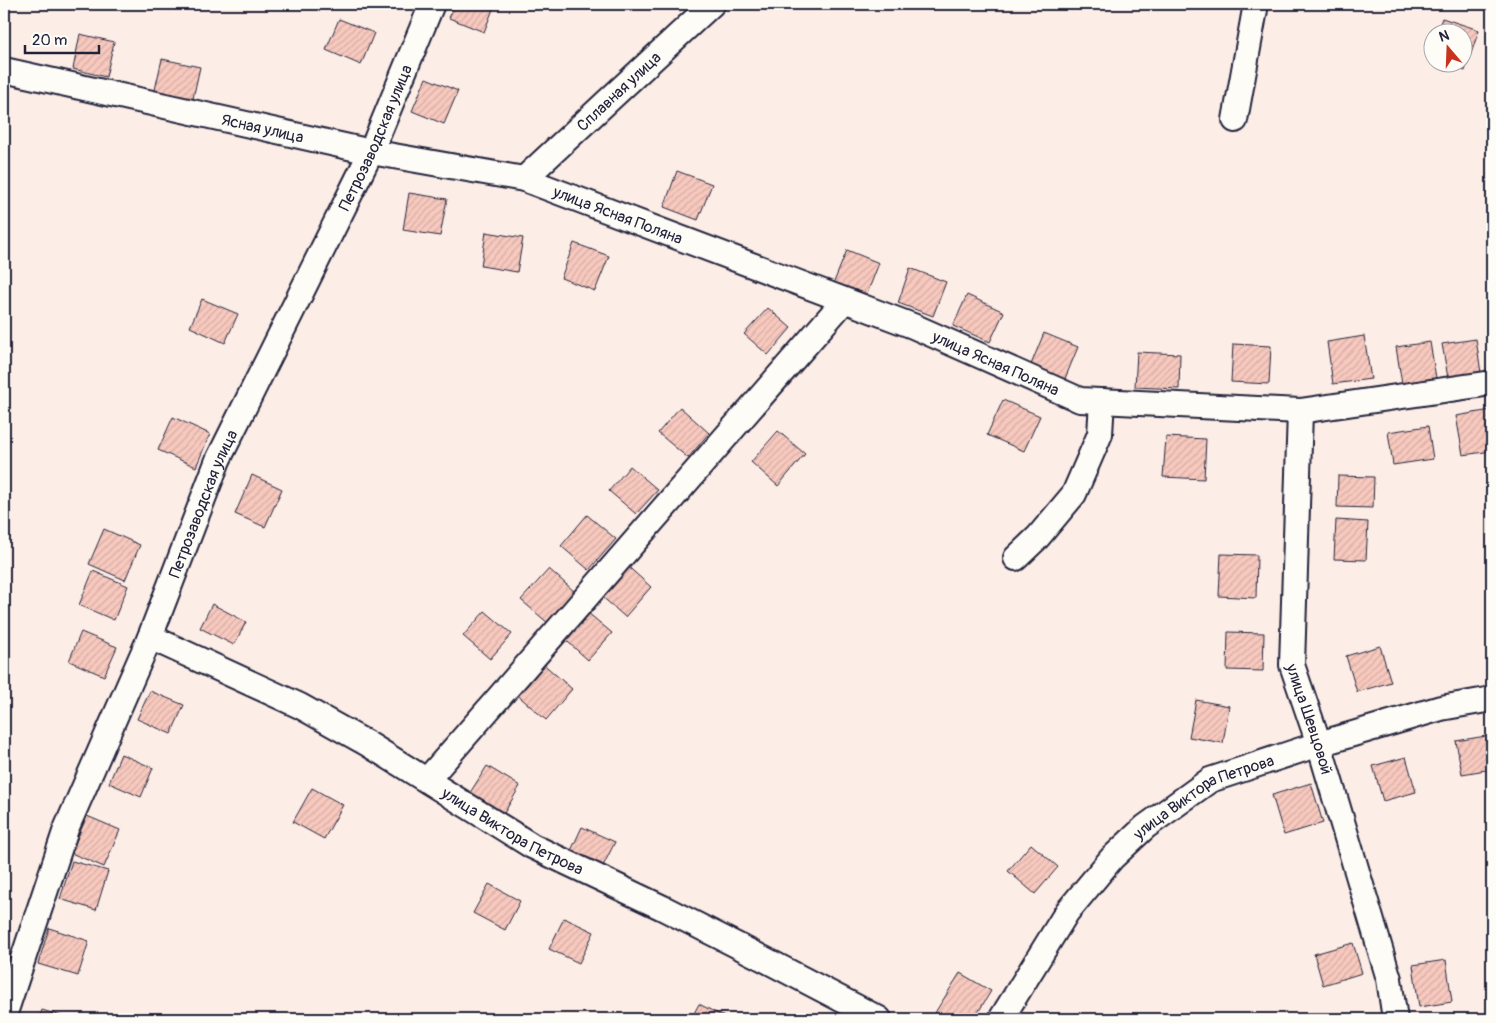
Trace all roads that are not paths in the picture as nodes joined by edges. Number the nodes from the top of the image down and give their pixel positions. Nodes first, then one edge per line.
1 (432, 4) edge
2 (712, 4) edge
3 (1256, 4) edge
4 (4, 70) edge
5 (1235, 120) dead end
6 (371, 152) junction
7 (524, 179) junction
8 (844, 301) junction
9 (1492, 383) edge
10 (1102, 401) junction
11 (1300, 411) junction
12 (1016, 558) dead end
13 (150, 637) junction
14 (1492, 699) edge
15 (1319, 744) junction
16 (427, 780) junction
17 (4, 1016) edge
18 (879, 1019) edge
19 (1001, 1019) edge
20 (1395, 1019) edge

1 - 6 street, Петрозаводская улица
2 - 7 street, Сплавная улица
3 - 5 street
4 - 6 street, Ясная улица
6 - 7 street, Ясная улица
6 - 13 street, Петрозаводская улица
7 - 8 street, улица Ясная Поляна
8 - 10 street, улица Ясная Поляна
8 - 16 street
9 - 11 street, улица Ясная Поляна
10 - 11 street, улица Ясная Поляна
10 - 12 street
11 - 15 street, улица Шевцовой
13 - 16 street, улица Виктора Петрова
13 - 17 street, Петрозаводская улица
14 - 15 street, улица Виктора Петрова
15 - 19 street, улица Виктора Петрова
15 - 20 street, улица Шевцовой
16 - 18 street, улица Виктора Петрова

